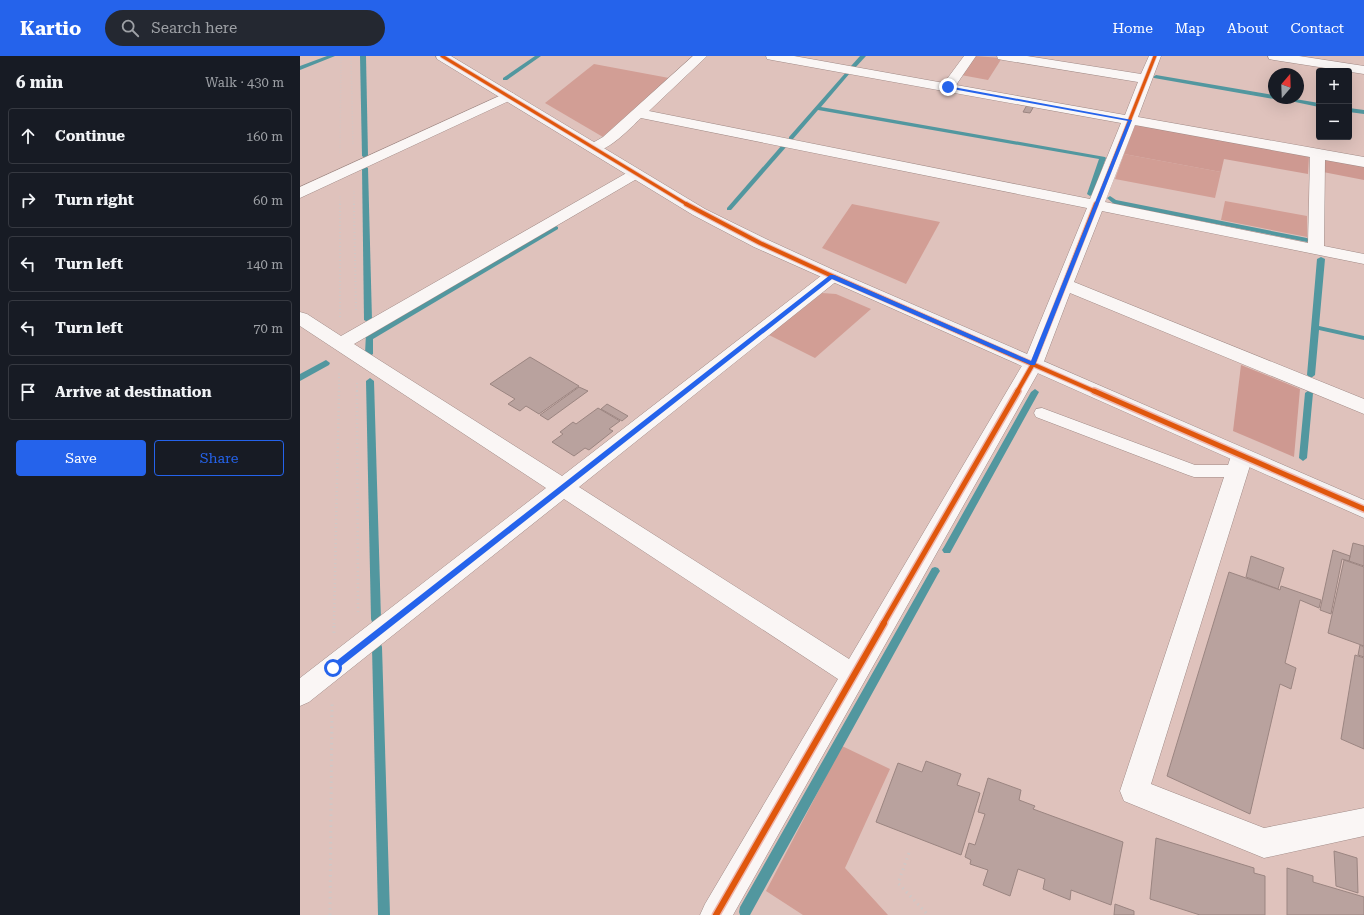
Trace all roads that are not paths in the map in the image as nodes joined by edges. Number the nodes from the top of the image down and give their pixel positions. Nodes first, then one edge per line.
1 (442, 56) edge
2 (701, 56) edge
3 (772, 56) edge
4 (970, 56) edge
5 (1003, 56) edge
6 (1155, 56) edge
7 (1274, 56) edge
8 (1364, 70) edge
9 (1146, 79) junction
10 (948, 87) junction
11 (508, 96) junction
12 (639, 112) junction
13 (1130, 120) junction
14 (594, 148) junction
15 (1318, 154) junction
16 (1364, 162) edge
17 (636, 174) junction
18 (300, 193) edge
19 (1096, 205) junction
20 (1316, 249) junction
21 (1364, 259) edge
22 (832, 276) junction
23 (1065, 284) junction
24 (300, 318) edge
25 (340, 344) junction
26 (1033, 364) junction
27 (1364, 407) edge
28 (1042, 413) dead end
29 (1240, 463) junction
30 (562, 488) junction
31 (1364, 509) edge
32 (853, 675) junction
33 (300, 694) edge
34 (1364, 822) edge
35 (716, 915) edge

1 - 11 street
2 - 12 street
3 - 10 street
4 - 10 street
5 - 9 street
6 - 9 street
7 - 8 street
9 - 13 street
10 - 13 street
11 - 14 street
11 - 18 street
12 - 14 street
12 - 19 street
13 - 15 street
13 - 19 street
14 - 17 street
15 - 16 street
15 - 20 street
17 - 22 street
17 - 25 street
19 - 20 street
19 - 23 street
20 - 21 street
22 - 26 street
22 - 30 street
23 - 26 street
23 - 27 street
24 - 25 street
25 - 30 street
26 - 29 street
26 - 32 street
28 - 29 lane
29 - 31 street
29 - 34 street
30 - 32 street
30 - 33 street
32 - 35 street

